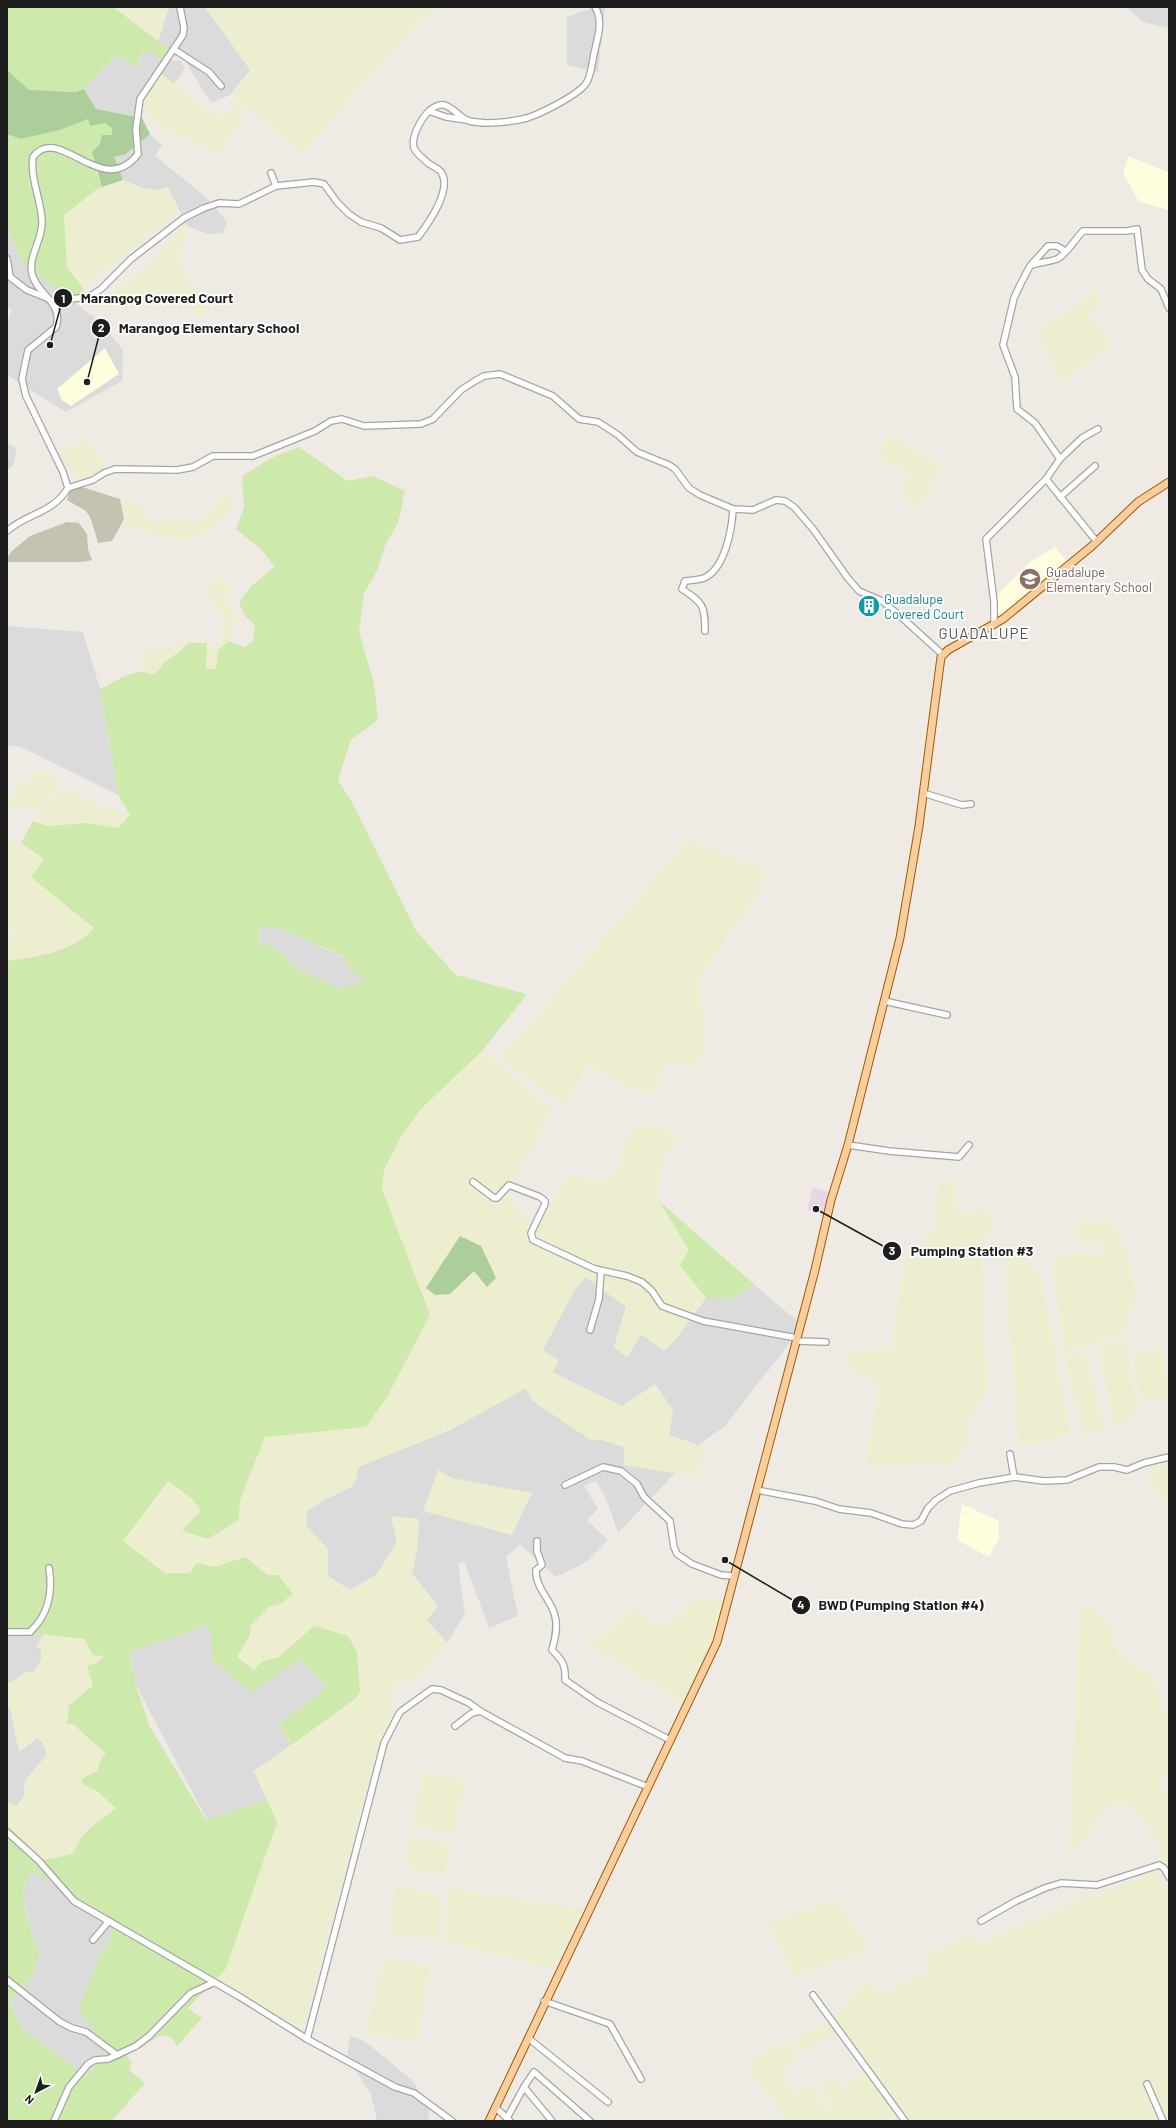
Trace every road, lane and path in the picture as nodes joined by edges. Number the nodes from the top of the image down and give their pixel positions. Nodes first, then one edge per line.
1 (180, 7) edge
2 (596, 7) edge
3 (175, 50) junction
4 (221, 86) dead end
5 (428, 111) junction
6 (468, 120) junction
7 (271, 173) dead end
8 (276, 186) junction
9 (1065, 251) junction
10 (7, 259) edge
11 (1030, 266) junction
12 (51, 300) junction
13 (1169, 308) edge
14 (1098, 429) dead end
15 (1060, 459) junction
16 (1095, 466) dead end
17 (1046, 479) junction
18 (1169, 482) edge
19 (68, 488) junction
20 (1060, 497) junction
21 (733, 509) junction
22 (7, 531) edge
23 (1097, 542) junction
24 (994, 625) junction
25 (705, 631) dead end
26 (942, 654) junction
27 (922, 793) junction
28 (970, 804) dead end
29 (884, 1001) junction
30 (947, 1015) dead end
31 (848, 1145) junction
32 (969, 1145) dead end
33 (473, 1182) dead end
34 (601, 1272) junction
35 (590, 1330) dead end
36 (797, 1340) junction
37 (826, 1342) dead end
38 (1010, 1454) dead end
39 (1169, 1457) edge
40 (1014, 1477) junction
41 (565, 1485) dead end
42 (757, 1490) junction
43 (537, 1541) dead end
44 (49, 1568) dead end
45 (734, 1576) junction
46 (7, 1632) edge
47 (480, 1712) junction
48 (455, 1726) dead end
49 (670, 1740) junction
50 (648, 1787) junction
51 (7, 1832) edge
52 (1169, 1877) edge
53 (109, 1921) junction
54 (981, 1921) dead end
55 (93, 1940) dead end
56 (7, 1980) edge
57 (213, 1983) junction
58 (813, 1995) dead end
59 (544, 2001) junction
60 (528, 2038) junction
61 (307, 2039) junction
62 (117, 2055) junction
63 (641, 2079) dead end
64 (1147, 2084) dead end
65 (524, 2087) junction
66 (608, 2102) dead end
67 (495, 2107) junction
68 (508, 2119) edge
69 (54, 2121) edge
70 (452, 2121) edge
71 (489, 2121) edge
72 (552, 2121) edge
73 (590, 2121) edge
74 (905, 2121) edge
75 (1163, 2121) edge

1 - 3 street
2 - 6 street
3 - 4 street
3 - 12 street
5 - 6 street
5 - 6 street
5 - 8 street
7 - 8 street
8 - 12 street
9 - 11 street
9 - 11 street
9 - 13 street
10 - 12 street
11 - 15 street
12 - 19 street
14 - 15 street
15 - 17 street
16 - 20 street
17 - 20 street
17 - 24 street
18 - 23 main road
19 - 21 street
19 - 22 street
20 - 23 street
21 - 25 street
21 - 26 street
23 - 24 main road
24 - 26 main road
26 - 27 main road
27 - 28 street
27 - 29 main road
29 - 30 street
29 - 31 main road
31 - 32 street
31 - 36 main road
33 - 34 street
34 - 35 street
34 - 36 street
36 - 37 street
36 - 42 main road
38 - 40 street
39 - 40 street
40 - 42 street
41 - 45 street
42 - 45 main road
43 - 49 street
44 - 46 street
45 - 49 main road
47 - 48 street
47 - 50 street
47 - 61 street
49 - 50 main road
50 - 59 main road
51 - 53 street
52 - 54 street
53 - 55 street
53 - 57 street
56 - 62 street
57 - 61 street
57 - 62 street
58 - 74 street
59 - 60 main road
59 - 63 street
60 - 66 street
60 - 67 main road
61 - 70 street
62 - 69 street
64 - 75 street
65 - 68 street
65 - 72 street
65 - 73 street
67 - 68 street
67 - 71 main road

